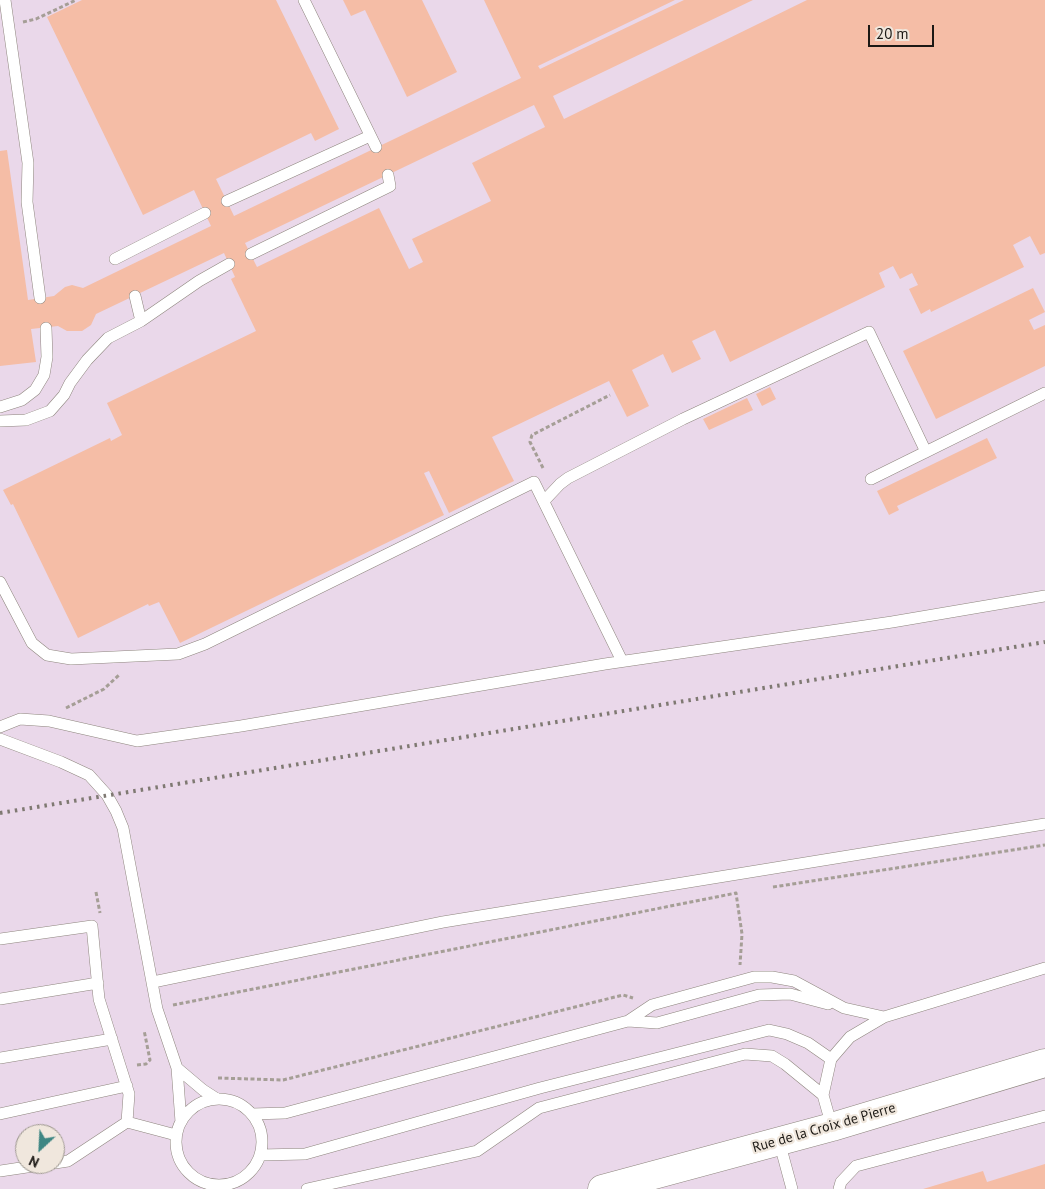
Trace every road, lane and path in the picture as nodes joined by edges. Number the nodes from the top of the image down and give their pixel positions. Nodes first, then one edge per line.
1 (5, 0) edge
2 (76, 0) edge
3 (304, 0) edge
4 (8, 25) junction
5 (370, 136) junction
6 (376, 147) dead end
7 (388, 175) dead end
8 (227, 201) dead end
9 (205, 213) dead end
10 (251, 254) dead end
11 (115, 259) dead end
12 (229, 264) dead end
13 (135, 296) dead end
14 (40, 298) dead end
15 (141, 321) junction
16 (46, 328) dead end
17 (1045, 393) edge
18 (610, 395) dead end
19 (0, 407) edge
20 (0, 421) edge
21 (926, 452) junction
22 (871, 480) dead end
23 (541, 496) junction
24 (0, 582) edge
25 (1045, 596) edge
26 (622, 661) junction
27 (124, 671) dead end
28 (49, 721) junction
29 (0, 727) edge
30 (0, 739) edge
31 (1045, 824) edge
32 (1045, 845) edge
33 (764, 889) dead end
34 (96, 892) dead end
35 (745, 892) dead end
36 (736, 893) junction
37 (102, 921) dead end
38 (0, 939) edge
39 (1045, 968) edge
40 (740, 971) dead end
41 (153, 982) junction
42 (98, 983) junction
43 (0, 999) edge
44 (652, 1005) junction
45 (157, 1008) junction
46 (844, 1008) junction
47 (884, 1017) junction
48 (628, 1021) junction
49 (112, 1039) junction
50 (133, 1057) dead end
51 (0, 1058) edge
52 (831, 1059) junction
53 (150, 1060) junction
54 (1045, 1063) edge
55 (177, 1068) junction
56 (127, 1086) junction
57 (823, 1095) junction
58 (217, 1099) junction
59 (0, 1114) edge
60 (252, 1114) junction
61 (1045, 1116) edge
62 (127, 1122) junction
63 (181, 1122) junction
64 (832, 1128) junction
65 (176, 1135) junction
66 (779, 1141) junction
67 (260, 1155) junction
68 (65, 1161) edge
69 (15, 1169) edge
70 (0, 1171) edge
71 (198, 1184) edge
72 (223, 1185) junction
73 (608, 1188) edge
74 (239, 1189) edge
75 (307, 1189) edge
76 (792, 1189) edge
77 (839, 1189) edge

1 - 4 lane
2 - 4 path
3 - 5 lane
4 - 14 lane
5 - 6 lane
5 - 8 lane
7 - 10 lane
9 - 11 lane
12 - 15 lane
13 - 15 lane
15 - 20 lane
16 - 19 lane
17 - 21 lane
18 - 23 path
21 - 22 lane
21 - 23 lane
23 - 24 lane
23 - 26 lane
25 - 26 lane
26 - 28 lane
27 - 28 path
28 - 29 lane
30 - 41 lane
31 - 41 lane
32 - 33 path
34 - 37 path
35 - 36 path
36 - 40 path
36 - 45 path
38 - 42 lane
39 - 47 lane
41 - 45 lane
42 - 43 lane
42 - 49 lane
44 - 46 lane
44 - 48 lane
44 - 55 path
45 - 53 path
45 - 55 lane
46 - 47 lane
46 - 48 lane
47 - 52 lane
48 - 60 lane
49 - 51 lane
49 - 56 lane
50 - 53 path
52 - 57 lane
52 - 67 lane
53 - 55 path
54 - 64 main road, Rue de la Croix de Pierre
55 - 58 lane
55 - 63 lane
56 - 59 lane
56 - 62 lane
57 - 64 lane
57 - 75 lane
58 - 60 lane
58 - 63 lane
60 - 67 lane
61 - 77 lane
62 - 65 lane
62 - 68 lane
63 - 65 lane
64 - 66 main road, Rue de la Croix de Pierre
65 - 71 lane
66 - 73 main road, Rue de la Croix de Pierre
66 - 76 lane
67 - 72 lane
69 - 70 lane
71 - 72 lane
72 - 74 lane

